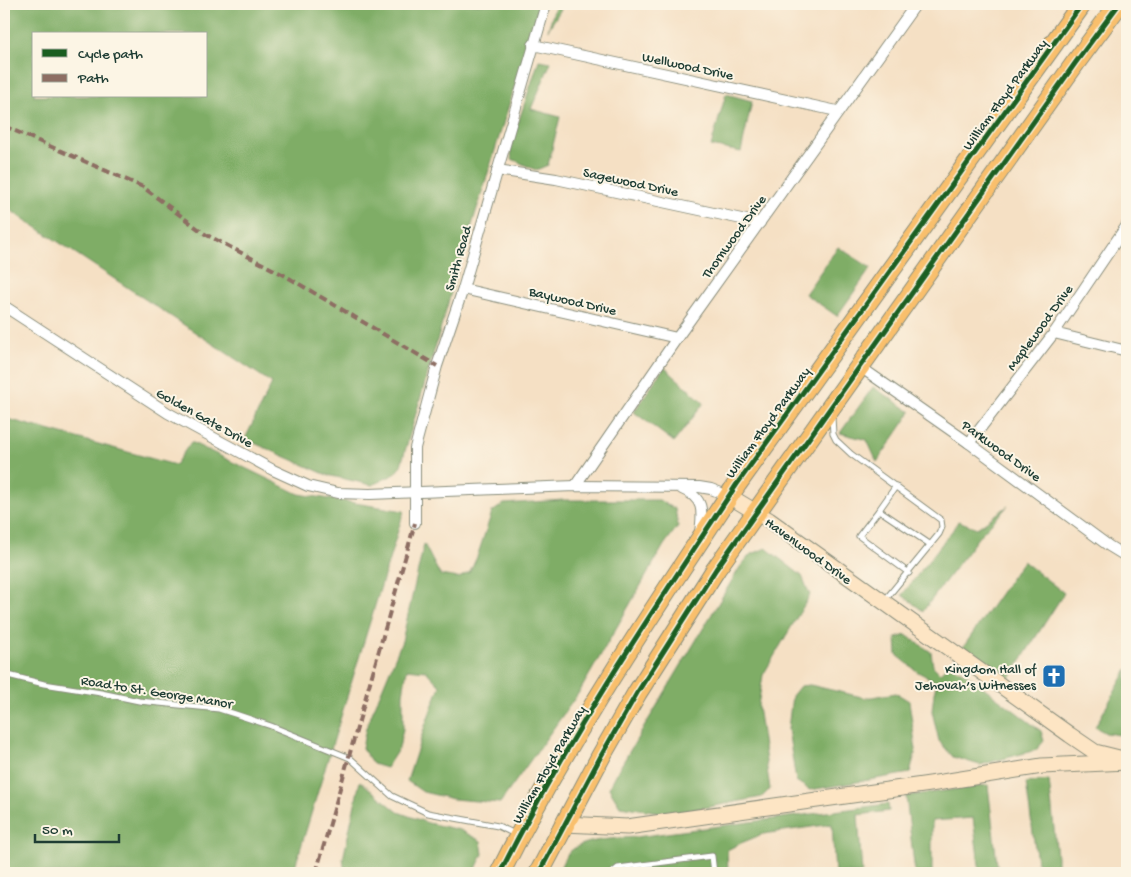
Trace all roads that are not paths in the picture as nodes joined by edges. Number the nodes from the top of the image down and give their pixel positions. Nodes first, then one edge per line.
1 (546, 4) edge
2 (916, 4) edge
3 (1082, 4) edge
4 (1119, 4) edge
5 (533, 45) junction
6 (838, 111) junction
7 (497, 170) junction
8 (760, 223) junction
9 (1127, 225) edge
10 (463, 289) junction
11 (4, 306) edge
12 (1054, 333) junction
13 (677, 338) junction
14 (1127, 351) edge
15 (859, 366) junction
16 (832, 405) junction
17 (969, 443) junction
18 (575, 486) junction
19 (896, 486) junction
20 (676, 487) junction
21 (414, 493) junction
22 (729, 496) junction
23 (879, 510) junction
24 (756, 512) junction
25 (415, 523) dead end
26 (698, 542) junction
27 (931, 545) junction
28 (1127, 557) edge
29 (909, 572) junction
30 (883, 602) junction
31 (4, 674) edge
32 (1079, 741) junction
33 (1127, 761) edge
34 (1042, 766) junction
35 (565, 824) junction
36 (519, 835) junction
37 (500, 873) edge
38 (538, 873) edge
39 (612, 873) edge
40 (714, 873) edge

1 - 5 street, Smith Road
2 - 6 street, Thornwood Drive
3 - 22 highway, William Floyd Parkway
4 - 15 highway
5 - 6 street, Wellwood Drive
5 - 7 street, Smith Road
6 - 8 street, Thornwood Drive
7 - 8 street, Sagewood Drive
7 - 10 street, Smith Road
8 - 13 street, Thornwood Drive
9 - 12 street, Maplewood Drive
10 - 13 street, Baywood Drive
10 - 21 street, Smith Road
11 - 21 street, Golden Gate Drive
12 - 14 street
12 - 17 street, Maplewood Drive
13 - 18 street, Thornwood Drive
15 - 16 highway
15 - 17 street, Parkwood Drive
16 - 19 lane
16 - 24 highway
17 - 28 street, Parkwood Drive
18 - 20 street, Havenwood Drive
18 - 21 street, Havenwood Drive
19 - 23 lane
19 - 27 lane
20 - 22 street, Havenwood Drive
20 - 26 street
21 - 25 street, Smith Road
22 - 24 street, Havenwood Drive
22 - 26 highway, William Floyd Parkway
23 - 27 lane
23 - 29 lane
24 - 30 street, Havenwood Drive
24 - 35 highway
26 - 36 highway, William Floyd Parkway
27 - 29 lane
29 - 30 lane
30 - 32 street, Havenwood Drive
31 - 36 lane, Road to St. George Manor
32 - 33 street, Havenwood Drive
32 - 34 street
33 - 34 street
34 - 35 street
35 - 38 highway
36 - 37 highway, William Floyd Parkway
39 - 40 lane

